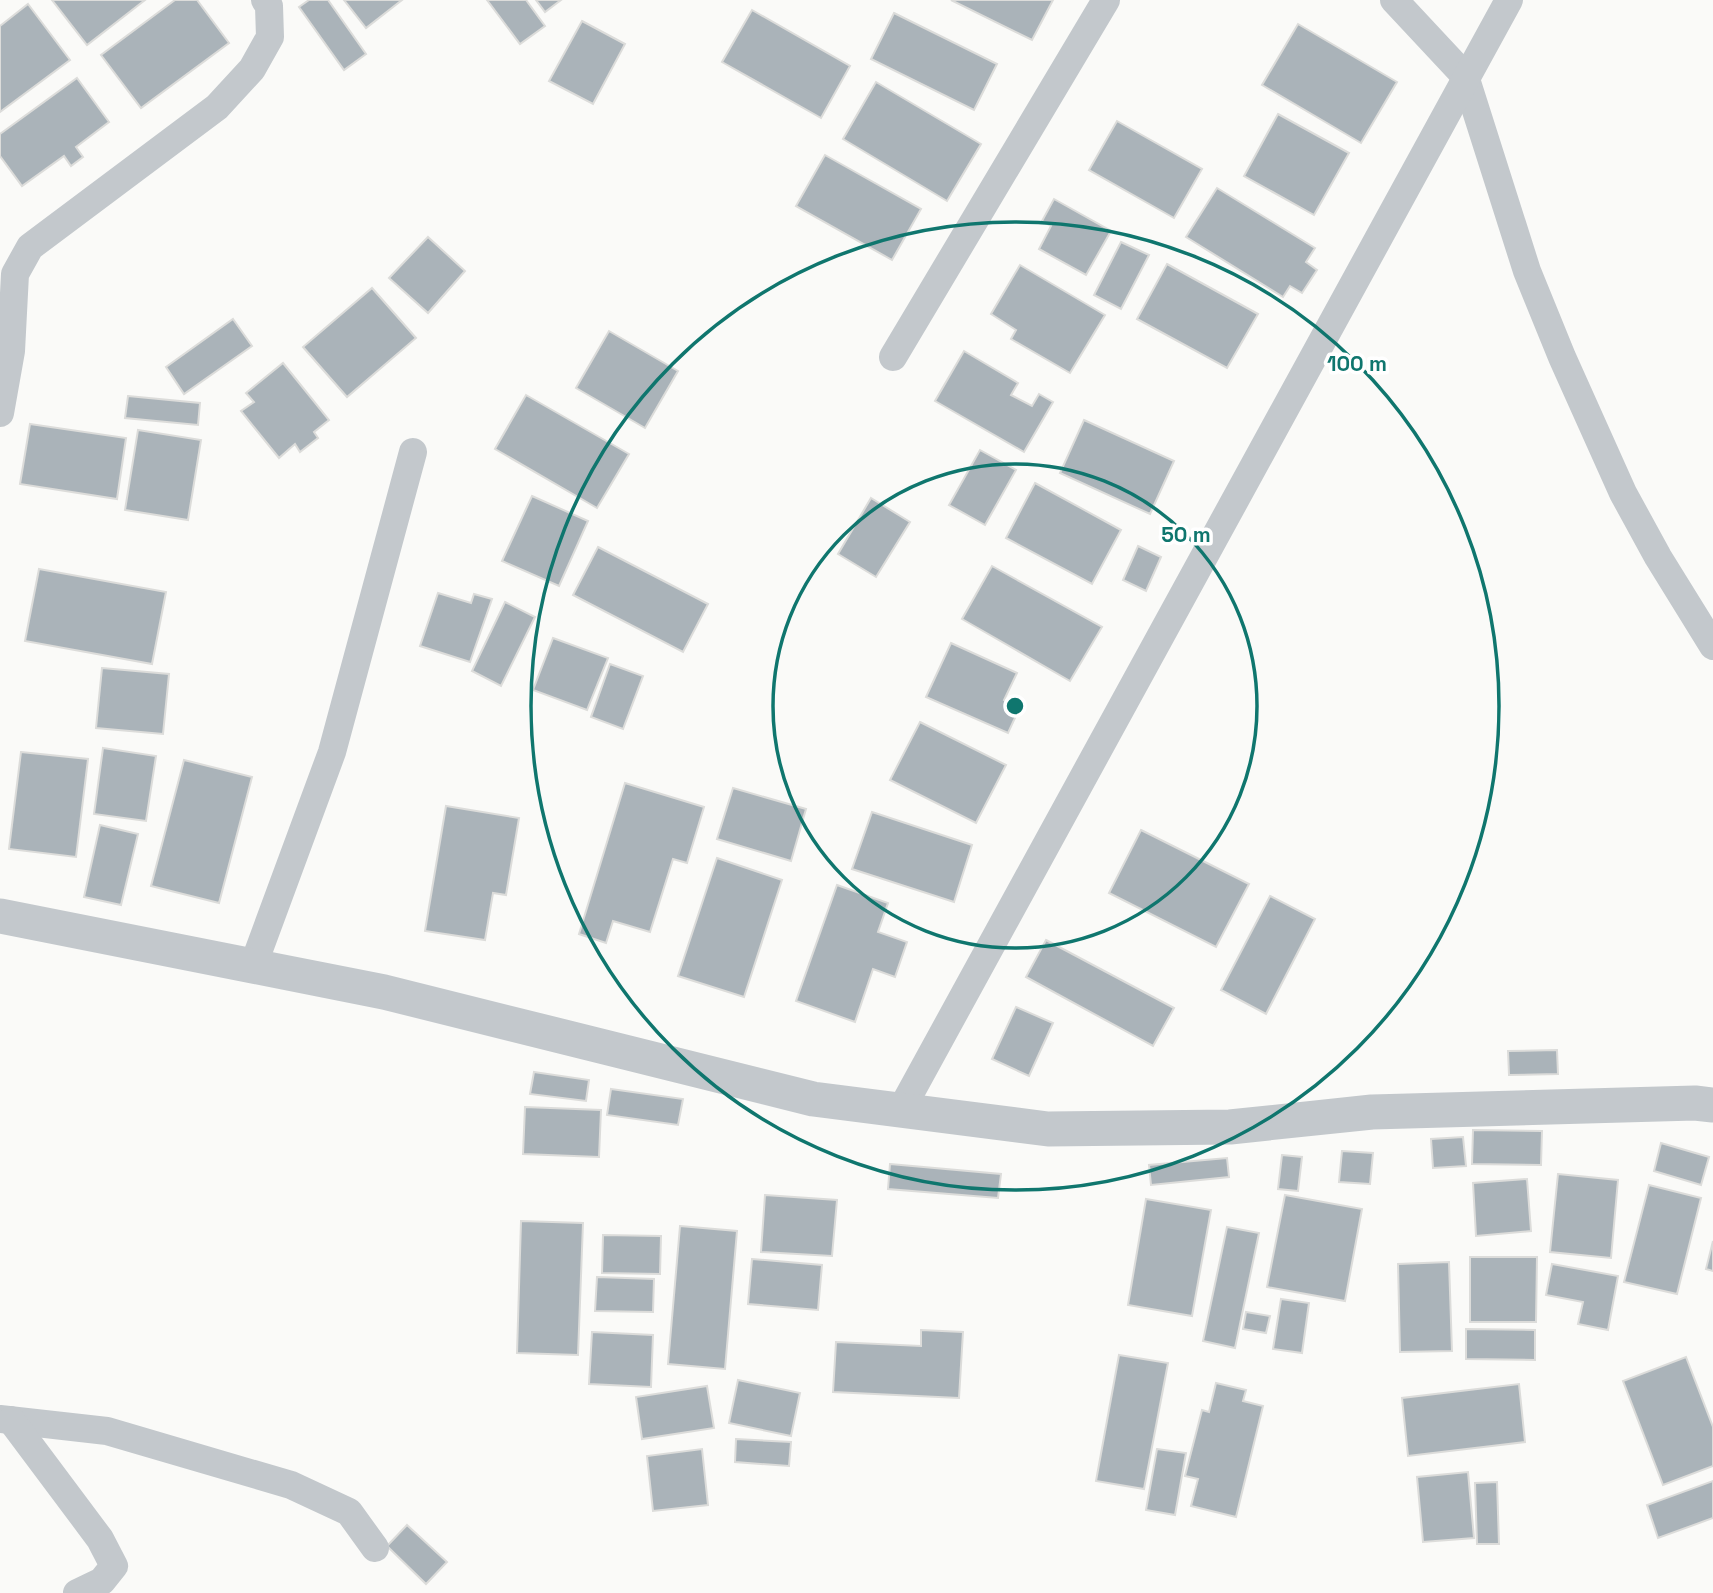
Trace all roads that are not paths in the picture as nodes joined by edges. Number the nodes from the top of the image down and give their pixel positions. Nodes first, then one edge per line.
1 (265, 0) edge
2 (1106, 0) edge
3 (1394, 0) edge
4 (1509, 0) edge
5 (1465, 76) junction
6 (7, 265) edge
7 (893, 357) dead end
8 (0, 413) edge
9 (413, 452) dead end
10 (1713, 646) edge
11 (0, 916) edge
12 (253, 966) junction
13 (1713, 1105) edge
14 (901, 1110) junction
15 (6, 1420) edge
16 (375, 1548) dead end
17 (77, 1593) edge

1 - 6 street
2 - 7 street
3 - 5 street
4 - 5 street
5 - 10 street
5 - 14 street
6 - 8 street
9 - 12 street
11 - 12 street
12 - 14 street
13 - 14 street
15 - 16 street
15 - 17 street

